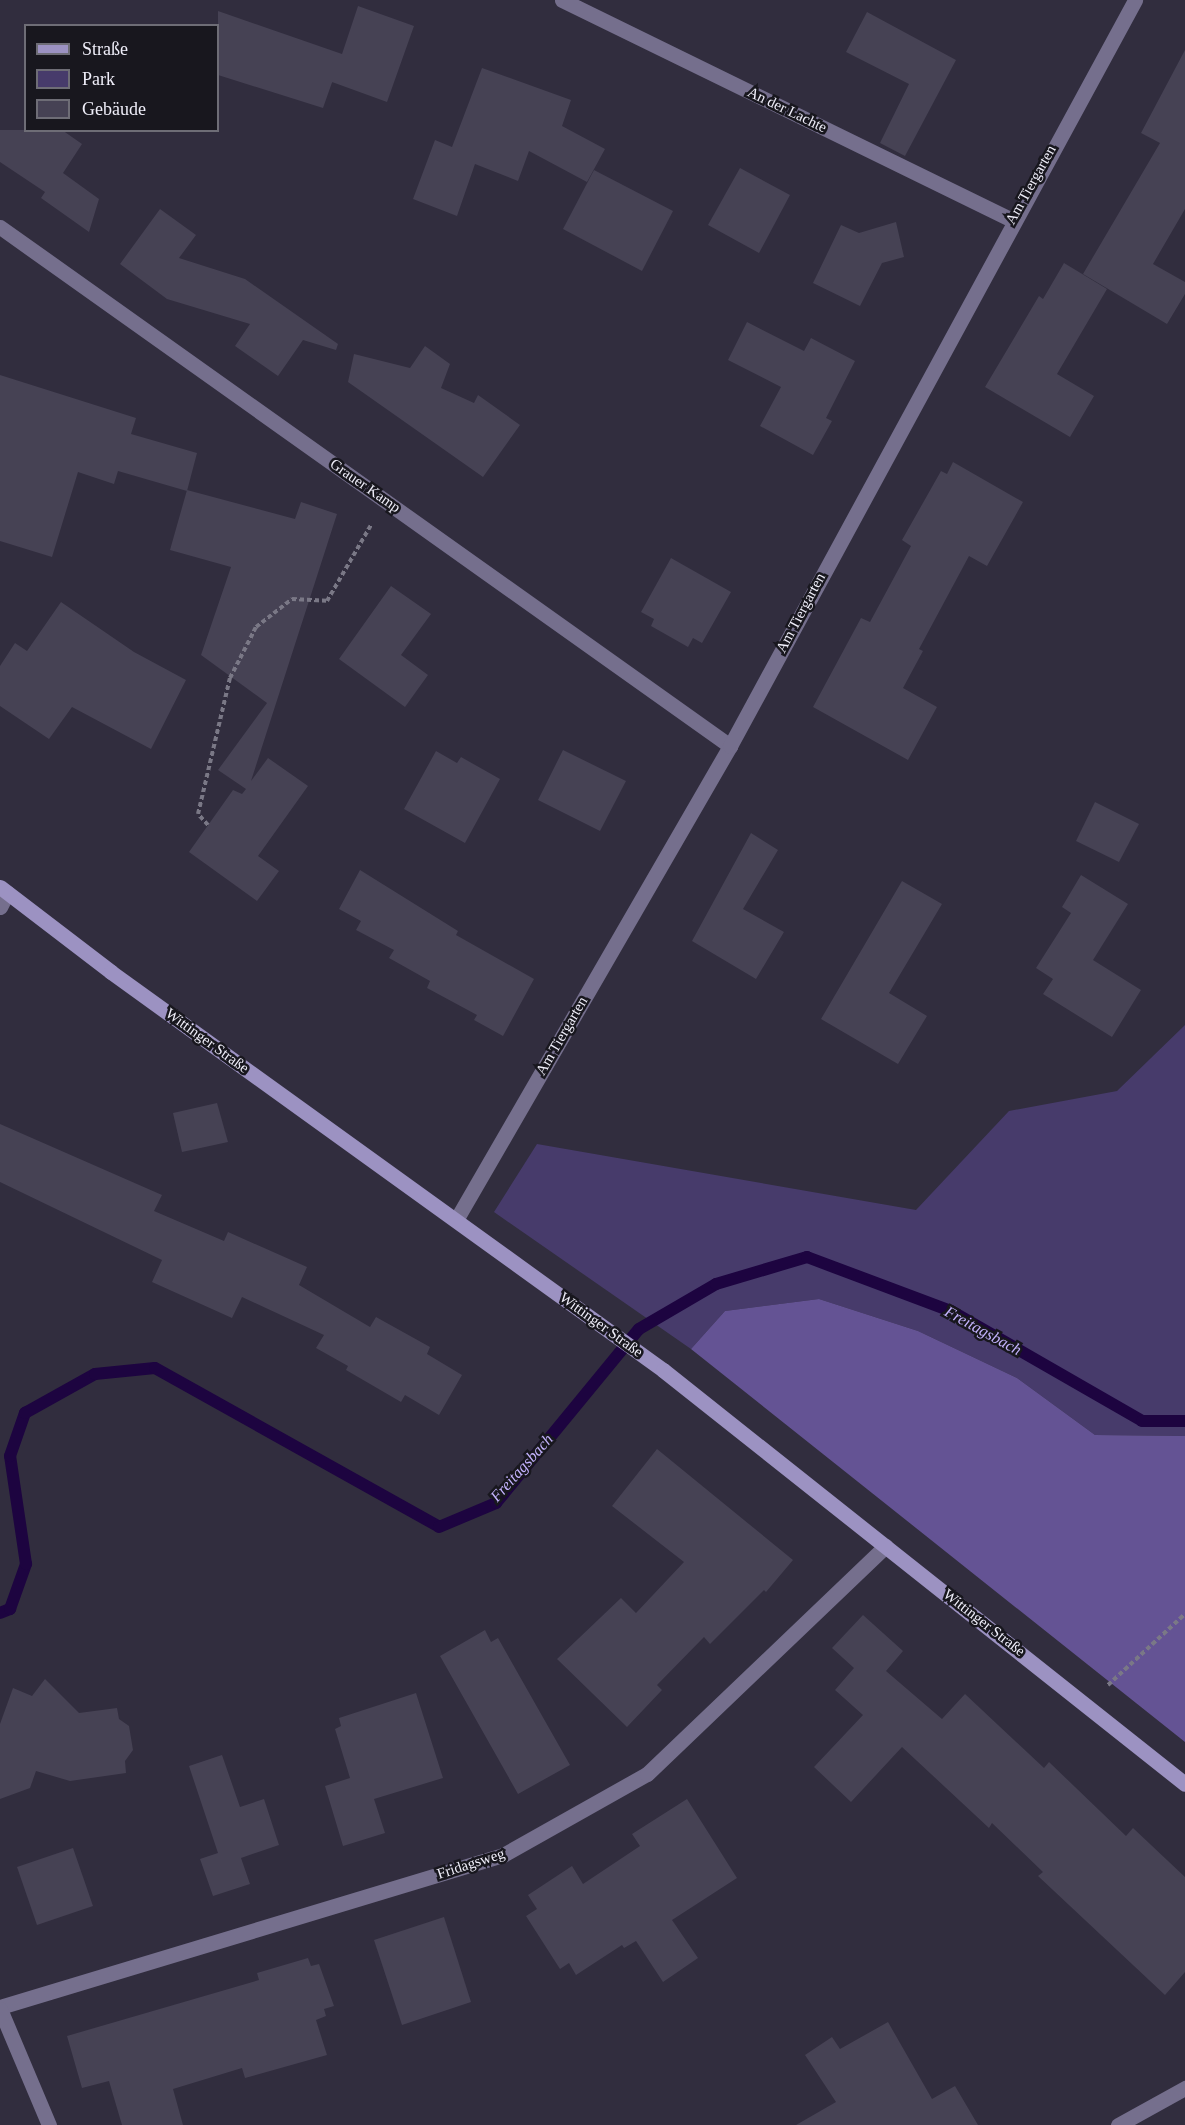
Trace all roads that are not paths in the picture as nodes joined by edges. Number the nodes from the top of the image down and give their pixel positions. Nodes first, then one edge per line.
1 (562, 0) edge
2 (1135, 0) edge
3 (1012, 220) junction
4 (0, 227) edge
5 (730, 746) junction
6 (4, 890) edge
7 (0, 907) edge
8 (456, 1220) junction
9 (886, 1546) junction
10 (1185, 1784) edge
11 (0, 2008) edge
12 (1185, 2088) edge
13 (49, 2125) edge
14 (1118, 2125) edge

1 - 3 street, An der Lachte
2 - 3 street, Am Tiergarten
3 - 5 street, Am Tiergarten
4 - 5 street, Grauer Kamp
5 - 8 street, Am Tiergarten
6 - 7 street
6 - 8 main road, Wittinger Straße
8 - 9 main road, Wittinger Straße
9 - 10 main road, Wittinger Straße
9 - 11 street, Fridagsweg
11 - 13 street
12 - 14 street

